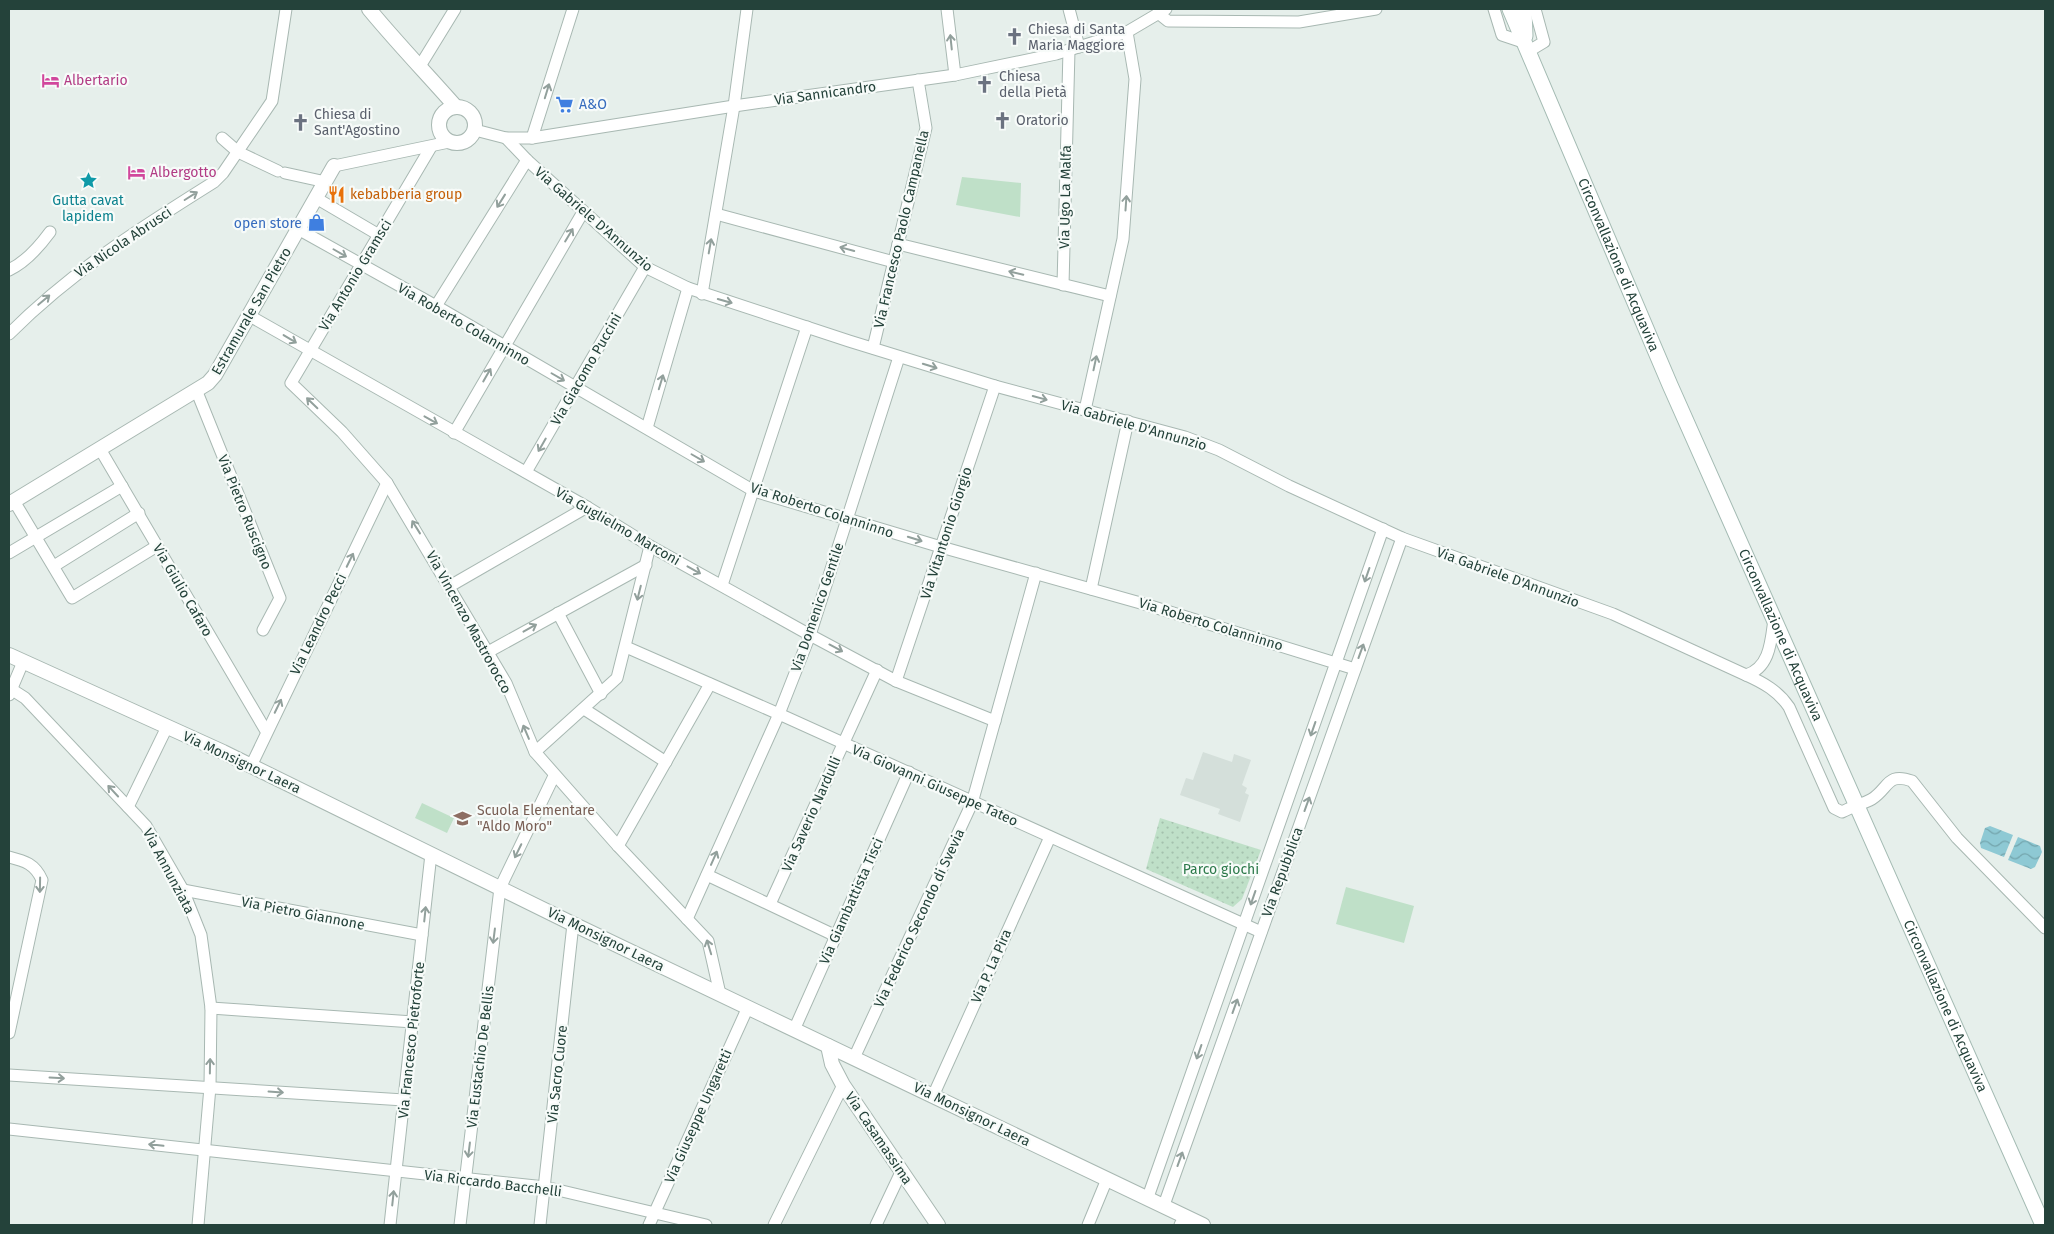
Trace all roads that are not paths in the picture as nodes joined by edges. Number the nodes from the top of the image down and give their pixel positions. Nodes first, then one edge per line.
1 (286, 9) edge
2 (370, 9) edge
3 (455, 9) edge
4 (573, 9) edge
5 (747, 9) edge
6 (947, 9) edge
7 (1069, 9) edge
8 (1376, 9) edge
9 (1494, 9) edge
10 (1510, 9) edge
11 (1524, 9) edge
12 (1536, 9) edge
13 (1162, 11) edge
14 (1127, 32) junction
15 (1527, 47) junction
16 (1074, 49) junction
17 (420, 66) junction
18 (955, 75) junction
19 (918, 80) junction
20 (734, 106) junction
21 (456, 107) junction
22 (475, 130) junction
23 (222, 138) dead end
24 (506, 138) junction
25 (532, 138) junction
26 (449, 142) junction
27 (431, 147) junction
28 (238, 152) junction
29 (527, 160) junction
30 (334, 166) joint
31 (326, 182) junction
32 (316, 198) junction
33 (583, 212) junction
34 (716, 214) junction
35 (298, 229) junction
36 (50, 232) dead end
37 (379, 235) junction
38 (898, 244) junction
39 (894, 262) junction
40 (361, 265) junction
41 (646, 267) junction
42 (9, 270) edge
43 (1063, 285) junction
44 (688, 288) junction
45 (702, 294) junction
46 (1110, 296) junction
47 (436, 306) junction
48 (248, 315) junction
49 (808, 327) junction
50 (9, 334) edge
51 (504, 346) junction
52 (873, 348) junction
53 (310, 352) junction
54 (899, 356) junction
55 (995, 386) junction
56 (575, 387) junction
57 (197, 392) junction
58 (1085, 410) junction
59 (1128, 421) junction
60 (647, 428) junction
61 (454, 433) junction
62 (100, 449) junction
63 (526, 472) junction
64 (387, 483) junction
65 (122, 486) junction
66 (754, 491) junction
67 (12, 502) edge
68 (587, 507) junction
69 (138, 513) junction
70 (846, 518) junction
71 (1383, 529) junction
72 (36, 536) junction
73 (1402, 538) junction
74 (157, 546) junction
75 (650, 546) junction
76 (941, 547) junction
77 (9, 553) edge
78 (646, 565) junction
79 (54, 566) junction
80 (1036, 573) junction
81 (450, 586) junction
82 (722, 586) junction
83 (1091, 589) junction
84 (558, 613) junction
85 (1774, 615) junction
86 (263, 630) dead end
87 (810, 635) junction
88 (626, 647) junction
89 (488, 652) junction
90 (9, 656) edge
91 (23, 662) junction
92 (1336, 662) junction
93 (1355, 669) junction
94 (877, 670) junction
95 (1746, 675) junction
96 (896, 681) junction
97 (710, 684) junction
98 (10, 692) edge
99 (601, 694) junction
100 (584, 709) junction
101 (779, 714) junction
102 (995, 721) junction
103 (167, 727) junction
104 (266, 731) junction
105 (843, 743) junction
106 (535, 752) junction
107 (666, 762) junction
108 (251, 766) junction
109 (909, 772) junction
110 (554, 776) junction
111 (972, 803) junction
112 (1857, 804) junction
113 (128, 807) junction
114 (1050, 837) junction
115 (618, 846) junction
116 (431, 854) junction
117 (9, 857) edge
118 (707, 875) junction
119 (500, 888) junction
120 (183, 890) junction
121 (770, 904) junction
122 (687, 919) junction
123 (573, 924) junction
124 (1244, 924) junction
125 (2045, 928) edge
126 (1261, 932) junction
127 (422, 935) junction
128 (836, 936) junction
129 (720, 994) junction
130 (748, 1007) junction
131 (211, 1008) junction
132 (412, 1022) junction
133 (794, 1030) junction
134 (9, 1033) edge
135 (828, 1046) junction
136 (854, 1058) junction
137 (9, 1075) edge
138 (843, 1085) junction
139 (210, 1087) junction
140 (933, 1096) junction
141 (404, 1100) junction
142 (9, 1129) edge
143 (205, 1150) junction
144 (902, 1170) junction
145 (396, 1172) junction
146 (465, 1179) junction
147 (1107, 1179) junction
148 (545, 1187) junction
149 (1148, 1197) junction
150 (1164, 1205) junction
151 (654, 1213) junction
152 (1182, 1221) edge
153 (198, 1225) edge
154 (390, 1225) edge
155 (460, 1225) edge
156 (540, 1225) edge
157 (649, 1225) edge
158 (706, 1225) edge
159 (774, 1225) edge
160 (876, 1225) edge
161 (938, 1225) edge
162 (1088, 1225) edge
163 (1203, 1225) edge
164 (2043, 1225) edge

1 - 28 street, Via Nicola Abrusci
2 - 17 street
3 - 17 street
25 -> 4 street
5 - 20 street
18 -> 6 street
7 - 16 street, Via Ugo La Malfa
8 - 13 street
9 - 15 street
10 - 15 main road, Circonvallazione di Acquaviva
11 - 15 main road
12 - 15 street
13 - 14 street, Via Sannicandro
14 - 16 street, Via Sannicandro
46 -> 14 street
15 - 85 main road, Circonvallazione di Acquaviva
16 - 18 street, Via Sannicandro
16 - 43 street, Via Ugo La Malfa
17 - 21 street
18 - 19 street, Via Sannicandro
19 - 20 street, Via Sannicandro
19 - 38 street, Via Francesco Paolo Campanella
20 - 25 street, Via Sannicandro
20 - 34 street
21 - 22 street
21 - 26 street
22 - 24 street, Via Sannicandro
22 - 26 street
23 - 28 street
24 - 25 street, Via Sannicandro
24 - 29 street, Via Gabriele D'Annunzio
26 - 27 street
27 - 30 street
27 - 37 street, Via Antonio Gramsci
28 - 31 street
50 -> 28 street, Via Nicola Abrusci
29 - 33 street, Via Gabriele D'Annunzio
29 -> 47 street
30 - 31 street, Estramurale San Pietro
31 - 32 street, Estramurale San Pietro
32 - 35 street, Estramurale San Pietro
32 - 37 street
33 - 41 street, Via Gabriele D'Annunzio
51 -> 33 street
39 -> 34 street
45 -> 34 street
35 -> 40 street, Via Roberto Colanninno
35 - 48 street, Estramurale San Pietro
36 - 42 street
37 - 40 street, Via Antonio Gramsci
38 - 39 street, Via Francesco Paolo Campanella
43 -> 38 street
39 - 52 street, Via Francesco Paolo Campanella
40 - 47 street, Via Roberto Colanninno
40 - 53 street, Via Antonio Gramsci
41 - 44 street, Via Gabriele D'Annunzio
41 - 56 street, Via Giacomo Puccini
43 - 46 street
44 - 45 street, Via Gabriele D'Annunzio
60 -> 44 street
45 -> 49 street, Via Gabriele D'Annunzio
58 -> 46 street
47 - 51 street, Via Roberto Colanninno
48 -> 53 street, Via Guglielmo Marconi
48 - 57 street, Estramurale San Pietro
49 - 52 street, Via Gabriele D'Annunzio
49 - 66 street
51 -> 56 street, Via Roberto Colanninno
61 -> 51 street
52 - 54 street, Via Gabriele D'Annunzio
53 -> 61 street, Via Guglielmo Marconi
64 -> 53 street, Via Vincenzo Mastrorocco
54 -> 55 street, Via Gabriele D'Annunzio
54 - 70 street, Via Domenico Gentile
55 -> 58 street, Via Gabriele D'Annunzio
55 - 76 street, Via Vitantonio Giorgio
56 - 60 street, Via Roberto Colanninno
56 -> 63 street, Via Giacomo Puccini
57 - 62 street, Estramurale San Pietro
57 - 86 street, Via Pietro Ruscigno
58 - 59 street, Via Gabriele D'Annunzio
59 - 71 street, Via Gabriele D'Annunzio
59 - 83 street
60 -> 66 street, Via Roberto Colanninno
61 - 63 street, Via Guglielmo Marconi
62 - 65 street, Via Giulio Cafaro
62 - 67 street, Estramurale San Pietro
63 - 68 street, Via Guglielmo Marconi
81 -> 64 street, Via Vincenzo Mastrorocco
104 -> 64 street, Via Leandro Pecci
65 - 69 street, Via Giulio Cafaro
65 - 72 street
66 - 70 street, Via Roberto Colanninno
66 - 82 street
67 - 72 street
68 - 75 street, Via Guglielmo Marconi
68 - 81 street
69 - 74 street, Via Giulio Cafaro
69 - 79 street
70 -> 76 street, Via Roberto Colanninno
70 - 87 street, Via Domenico Gentile
71 - 73 street, Via Gabriele D'Annunzio
71 -> 92 street, Via Repubblica
72 - 77 street
72 - 79 street
93 -> 73 street, Via Repubblica
73 - 95 street, Via Gabriele D'Annunzio
74 - 79 street
74 - 104 street, Via Giulio Cafaro
75 - 78 street
75 -> 82 street, Via Guglielmo Marconi
76 - 80 street, Via Roberto Colanninno
76 - 96 street, Via Vitantonio Giorgio
78 - 84 street
78 -> 88 street
80 - 83 street, Via Roberto Colanninno
80 - 102 street, Via Federico Secondo di Svevia
81 - 89 street, Via Vincenzo Mastrorocco
82 - 87 street, Via Guglielmo Marconi
83 - 92 street, Via Roberto Colanninno
89 -> 84 street
84 - 99 street
85 - 95 street
85 - 112 main road, Circonvallazione di Acquaviva
87 -> 94 street, Via Guglielmo Marconi
87 - 101 street, Via Domenico Gentile
88 - 97 street, Via Giovanni Giuseppe Tateo
88 - 99 street
106 -> 89 street, Via Vincenzo Mastrorocco
90 - 91 street, Via Monsignor Laera
91 - 98 street
91 - 103 street, Via Monsignor Laera
92 - 93 street, Via Roberto Colanninno
92 -> 124 street, Via Repubblica
126 -> 93 street, Via Repubblica
94 - 96 street, Via Guglielmo Marconi
94 - 105 street, Via Saverio Nardulli
95 - 112 street, Via Gabriele D'Annunzio
96 - 102 street, Via Guglielmo Marconi
97 - 101 street, Via Giovanni Giuseppe Tateo
97 - 107 street
113 -> 98 street, Via Annunziata
99 - 100 street
100 - 106 street
100 - 107 street
101 - 105 street, Via Giovanni Giuseppe Tateo
118 -> 101 street, Via Domenico Gentile
102 - 111 street, Via Federico Secondo di Svevia
103 - 108 street, Via Monsignor Laera
103 - 113 street
104 - 108 street, Via Leandro Pecci
105 - 109 street, Via Giovanni Giuseppe Tateo
105 - 121 street, Via Saverio Nardulli
106 - 110 street, Via Vincenzo Mastrorocco
107 - 115 street
108 - 116 street, Via Monsignor Laera
109 - 111 street, Via Giovanni Giuseppe Tateo
109 - 128 street, Via Giambattista Tisci
110 - 115 street, Via Vincenzo Mastrorocco
110 -> 119 street, Via Eustachio De Bellis
111 - 114 street, Via Giovanni Giuseppe Tateo
111 - 136 street, Via Federico Secondo di Svevia
112 - 125 street
112 - 164 main road, Circonvallazione di Acquaviva
113 - 120 street, Via Annunziata
114 - 124 street, Via Giovanni Giuseppe Tateo
114 - 140 street, Via P. La Pira
115 - 122 street, Via Vincenzo Mastrorocco
116 - 119 street, Via Monsignor Laera
127 -> 116 street, Via Francesco Pietroforte
117 -> 134 street
118 - 121 street
118 - 122 street, Via Domenico Gentile
119 - 123 street, Via Monsignor Laera
119 -> 146 street, Via Eustachio De Bellis
120 - 127 street, Via Pietro Giannone
120 - 131 street, Via Annunziata
121 - 128 street
129 -> 122 street, Via Vincenzo Mastrorocco
123 - 129 street, Via Monsignor Laera
123 - 148 street, Via Sacro Cuore
124 - 126 street, Via Giovanni Giuseppe Tateo
124 -> 149 street, Via Repubblica
150 -> 126 street, Via Repubblica
127 - 132 street, Via Francesco Pietroforte
128 - 133 street, Via Giambattista Tisci
129 - 130 street, Via Monsignor Laera
130 - 133 street, Via Monsignor Laera
130 - 151 street, Via Giuseppe Ungaretti
131 - 132 street
139 -> 131 street, Via Annunziata
132 - 141 street, Via Francesco Pietroforte
133 - 135 street, Via Monsignor Laera
135 - 136 street, Via Monsignor Laera
135 - 138 street, Via Casamassima
136 - 140 street, Via Monsignor Laera
137 -> 139 street
138 - 144 street, Via Casamassima
138 - 159 street
139 -> 141 street
139 - 143 street, Via Annunziata
140 - 147 street, Via Monsignor Laera
141 - 145 street, Via Francesco Pietroforte
143 -> 142 street, Via Riccardo Bacchelli
143 - 145 street, Via Riccardo Bacchelli
143 - 153 street, Via Annunziata
144 - 160 street
144 - 161 street, Via Casamassima
145 - 146 street, Via Riccardo Bacchelli
154 -> 145 street, Via Francesco Pietroforte
146 - 148 street, Via Riccardo Bacchelli
146 - 155 street, Via Eustachio De Bellis
147 - 149 street, Via Monsignor Laera
147 - 162 street
148 - 151 street, Via Riccardo Bacchelli
148 - 156 street, Via Sacro Cuore
149 - 150 street, Via Monsignor Laera
150 - 152 street, Via Monsignor Laera
151 - 157 street, Via Giuseppe Ungaretti
151 - 158 street, Via Riccardo Bacchelli
152 - 163 street, Via Monsignor Laera

